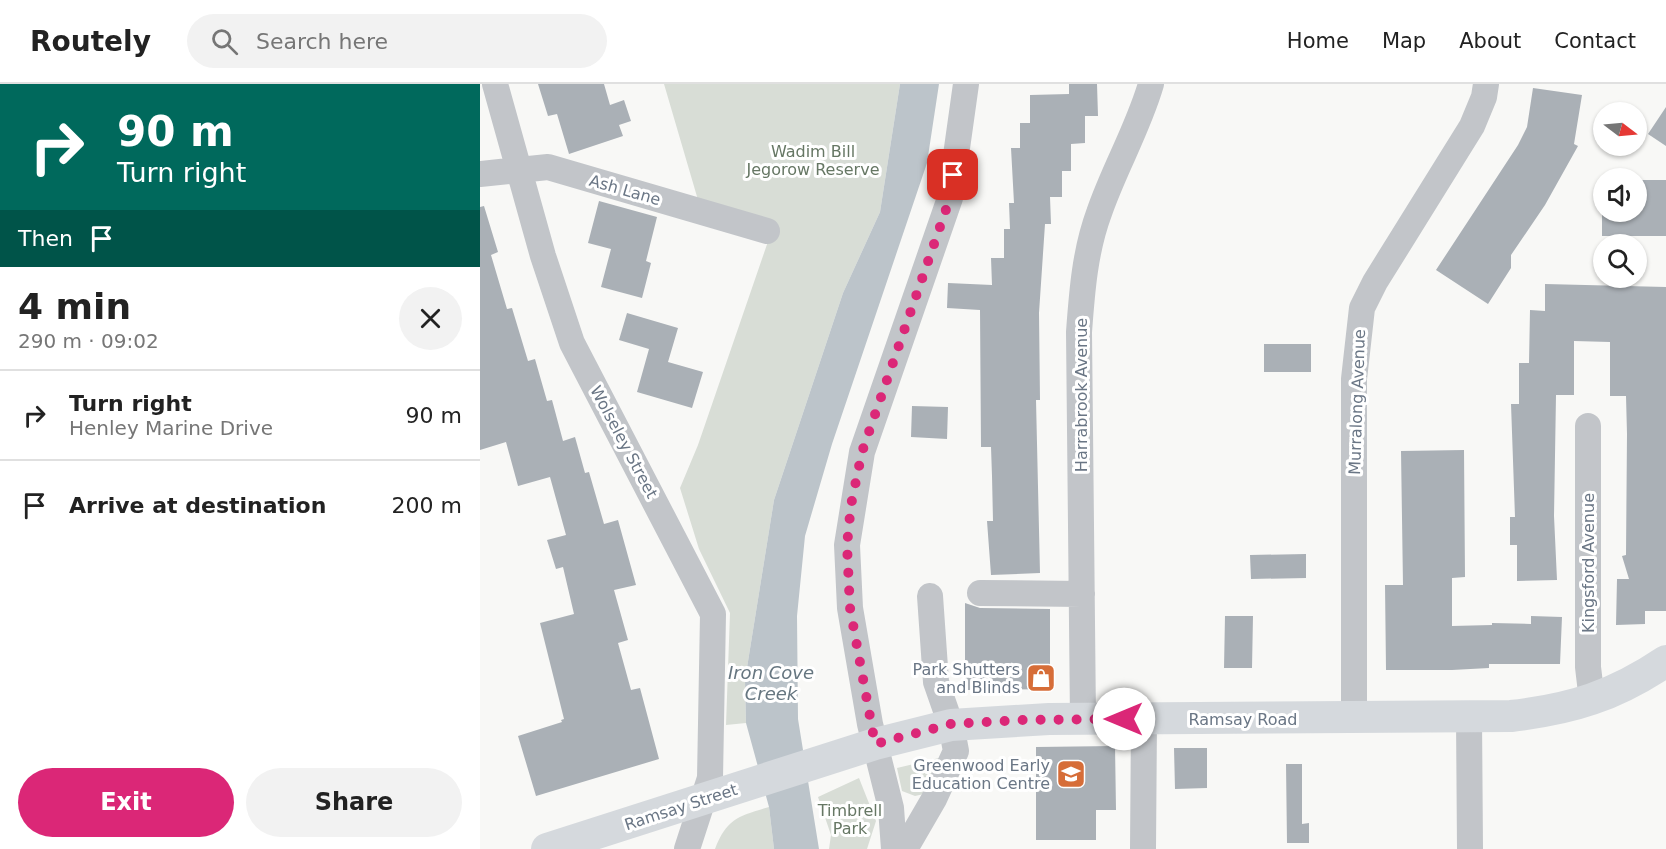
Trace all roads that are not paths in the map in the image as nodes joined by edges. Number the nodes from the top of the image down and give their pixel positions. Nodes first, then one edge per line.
1 (495, 84) edge
2 (966, 84) edge
3 (1151, 84) edge
4 (1486, 84) edge
5 (520, 169) junction
6 (480, 174) edge
7 (766, 231) dead end
8 (1588, 426) dead end
9 (980, 593) dead end
10 (1082, 594) junction
11 (930, 596) dead end
12 (1666, 661) edge
13 (1592, 701) junction
14 (1469, 717) junction
15 (1354, 718) junction
16 (1083, 719) junction
17 (1144, 719) junction
18 (951, 724) junction
19 (875, 744) junction
20 (815, 764) joint
21 (703, 801) junction
22 (547, 849) edge
23 (687, 849) edge
24 (894, 849) edge
25 (904, 849) edge
26 (1143, 849) edge
27 (1470, 849) edge

1 - 5 street, Wolseley Street
2 - 19 street
3 - 10 street, Harrabrook Avenue
4 - 15 street, Murralong Avenue
5 - 6 street, Ash Lane
5 - 7 street, Ash Lane
5 - 21 street, Wolseley Street
8 - 13 street, Kingsford Avenue
9 - 10 street
10 - 16 street, Harrabrook Avenue
11 - 18 street
12 - 13 main road, Ramsay Road
13 - 14 main road, Ramsay Road
14 - 15 main road, Ramsay Road
14 - 27 street
15 - 17 main road, Ramsay Road
16 - 17 main road, Ramsay Road
16 - 18 main road, Ramsay Road
17 - 26 street
18 - 19 main road, Ramsay Road
18 - 25 street
19 - 20 main road, Ramsay Road
19 - 24 street
20 - 21 main road, Ramsay Street
21 - 22 main road, Ramsay Street
21 - 23 street, Wolseley Street

